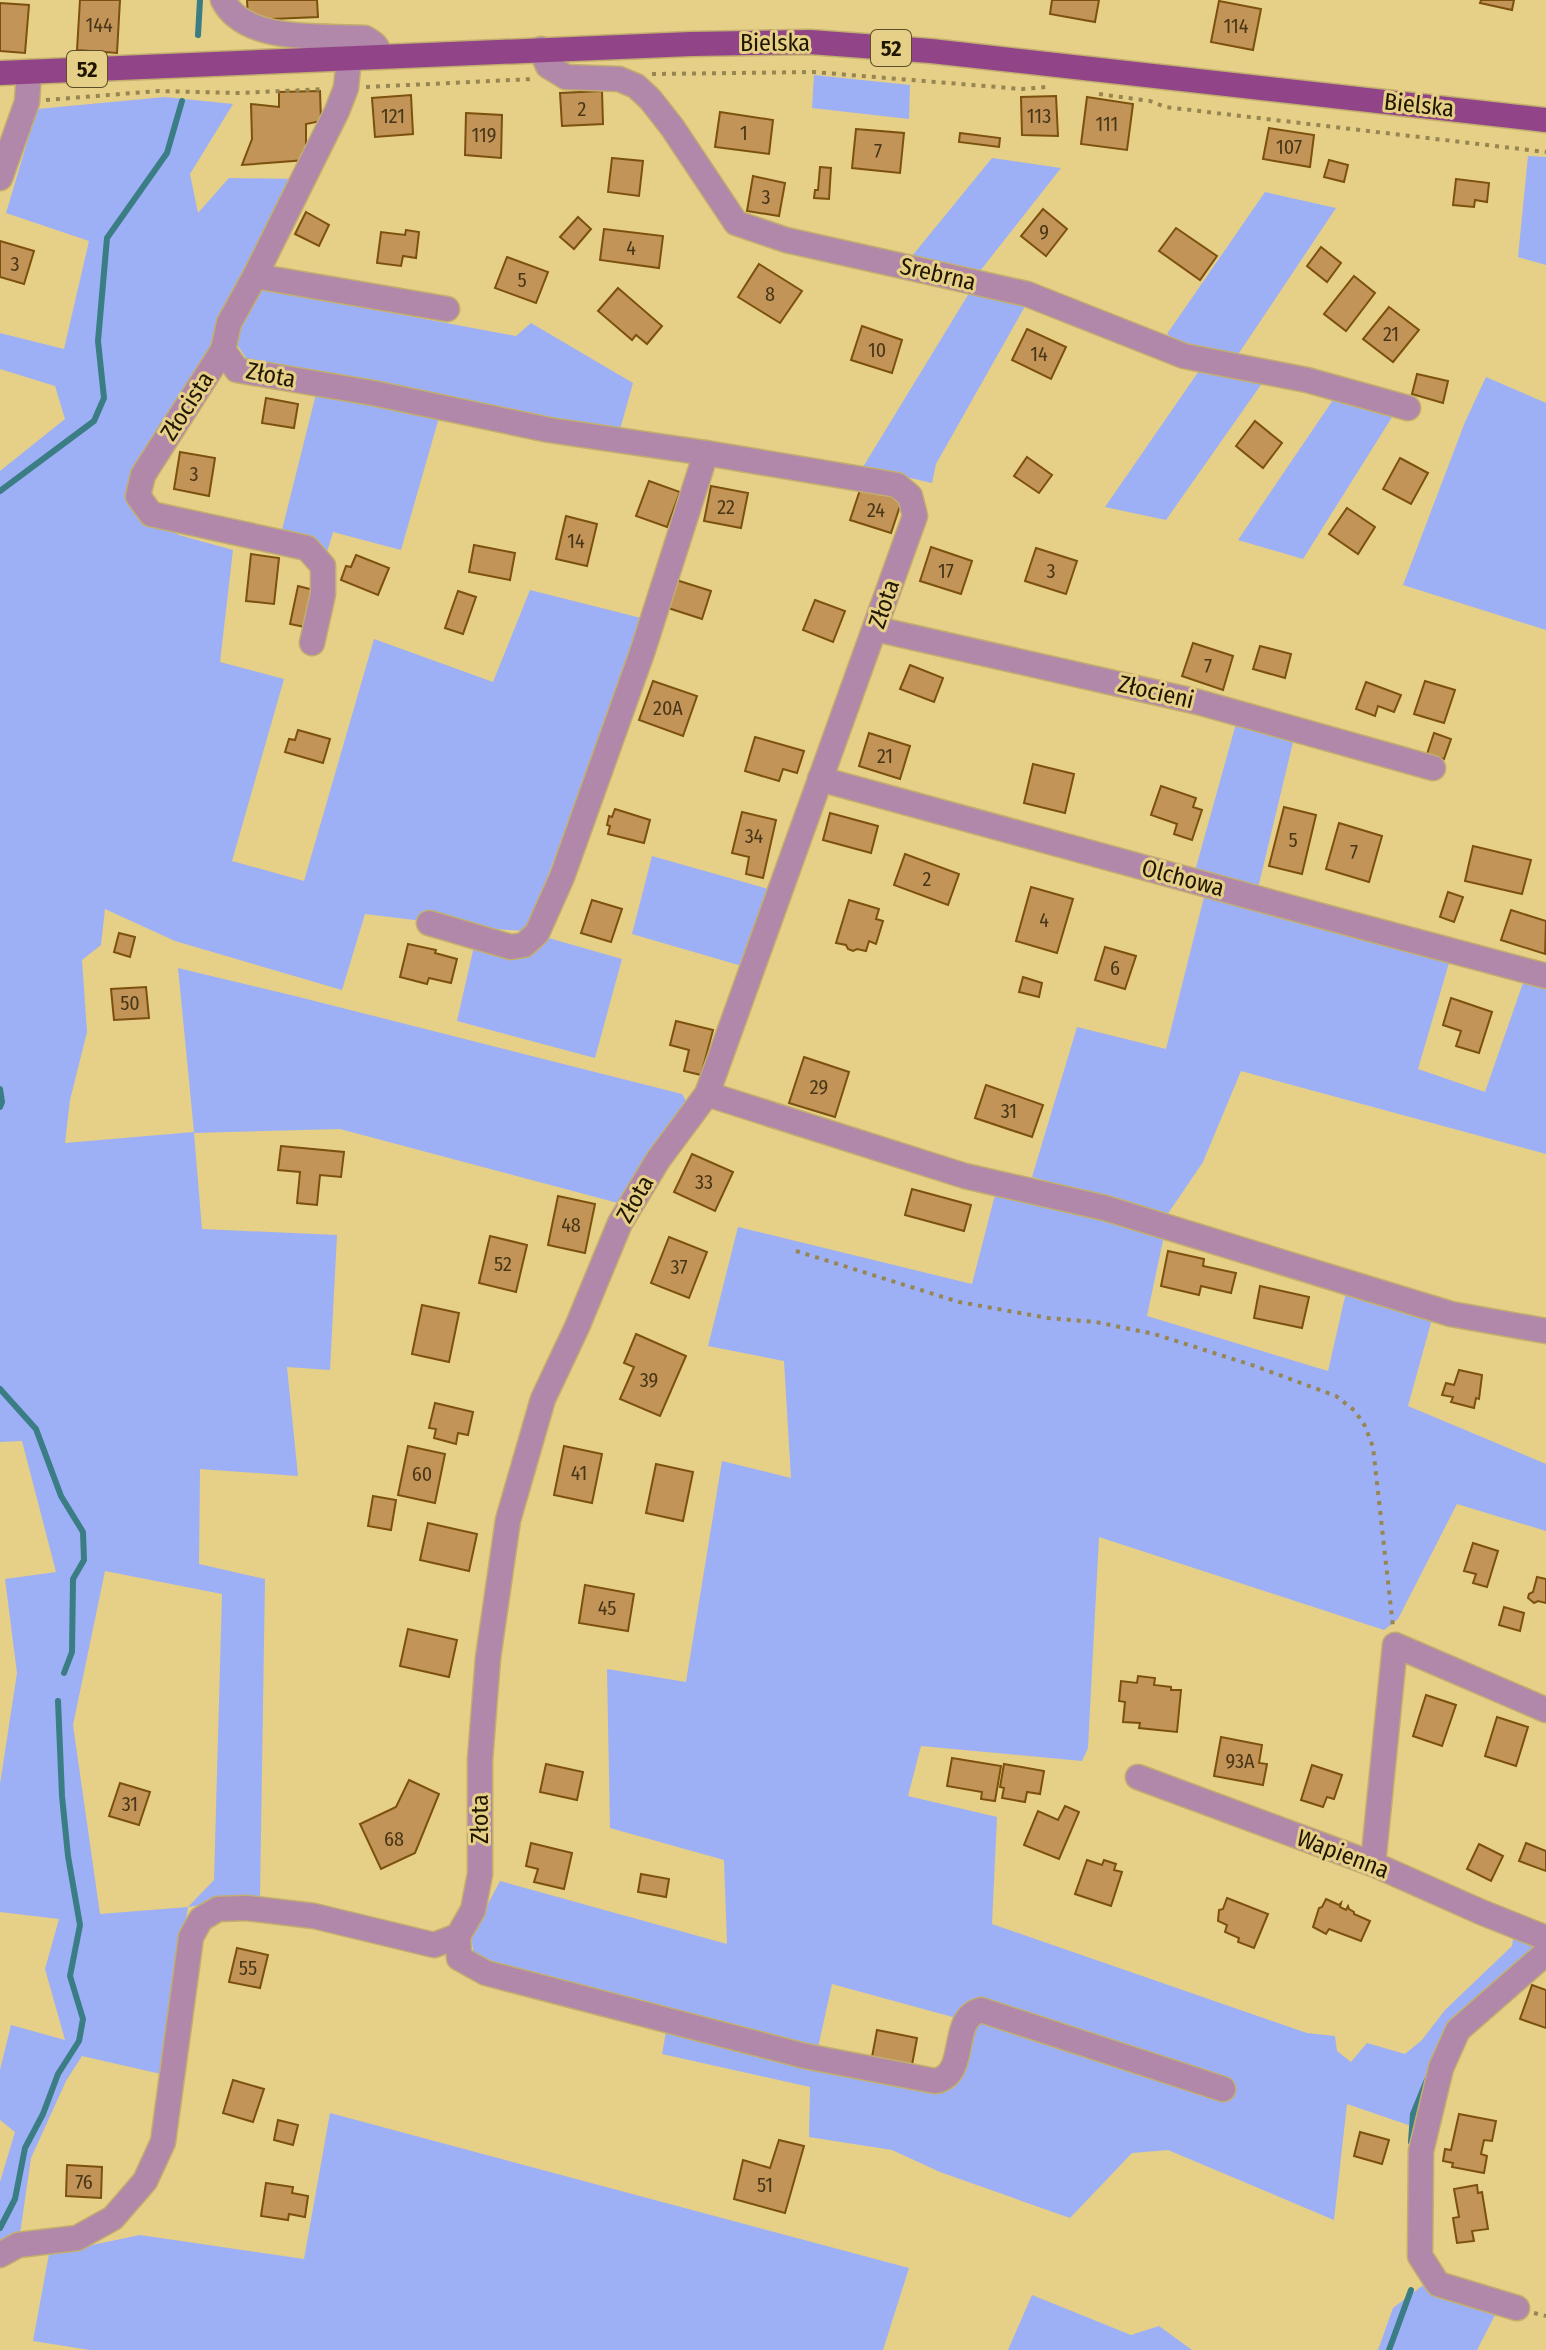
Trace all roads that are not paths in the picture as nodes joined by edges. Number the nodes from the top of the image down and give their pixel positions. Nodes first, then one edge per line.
1 (223, 0) edge
2 (541, 49) junction
3 (379, 57) junction
4 (349, 58) junction
5 (29, 72) junction
6 (0, 73) edge
7 (1546, 120) edge
8 (0, 178) edge
9 (255, 276) junction
10 (447, 309) dead end
11 (223, 350) junction
12 (1408, 408) dead end
13 (706, 453) junction
14 (876, 629) junction
15 (312, 643) dead end
16 (1433, 768) dead end
17 (820, 779) junction
18 (429, 923) dead end
19 (1546, 976) edge
20 (707, 1094) junction
21 (1546, 1331) edge
22 (1546, 1710) edge
23 (1138, 1777) dead end
24 (1373, 1864) junction
25 (458, 1936) junction
26 (1546, 1938) edge
27 (1546, 1953) edge
28 (1223, 2089) dead end
29 (0, 2255) edge
30 (1517, 2308) dead end

1 - 3 street
2 - 3 main road, Bielska / 52
2 - 7 main road, Bielska / 52
2 - 12 street, Srebrna
3 - 4 main road, Bielska / 52
4 - 5 main road, Bielska / 52
4 - 9 street, Złocista
5 - 6 main road, Bielska / 52
5 - 8 street
9 - 10 street
9 - 11 street, Złocista
11 - 13 street, Złota
11 - 15 street, Złocista
13 - 14 street, Złota
13 - 18 street
14 - 16 street, Złocieni
14 - 17 street, Złota
17 - 19 street, Olchowa
17 - 20 street, Złota
20 - 21 street
20 - 25 street, Złota
22 - 24 street
23 - 24 street, Wapienna
24 - 26 street, Wapienna
25 - 28 street
25 - 29 street
27 - 30 street

